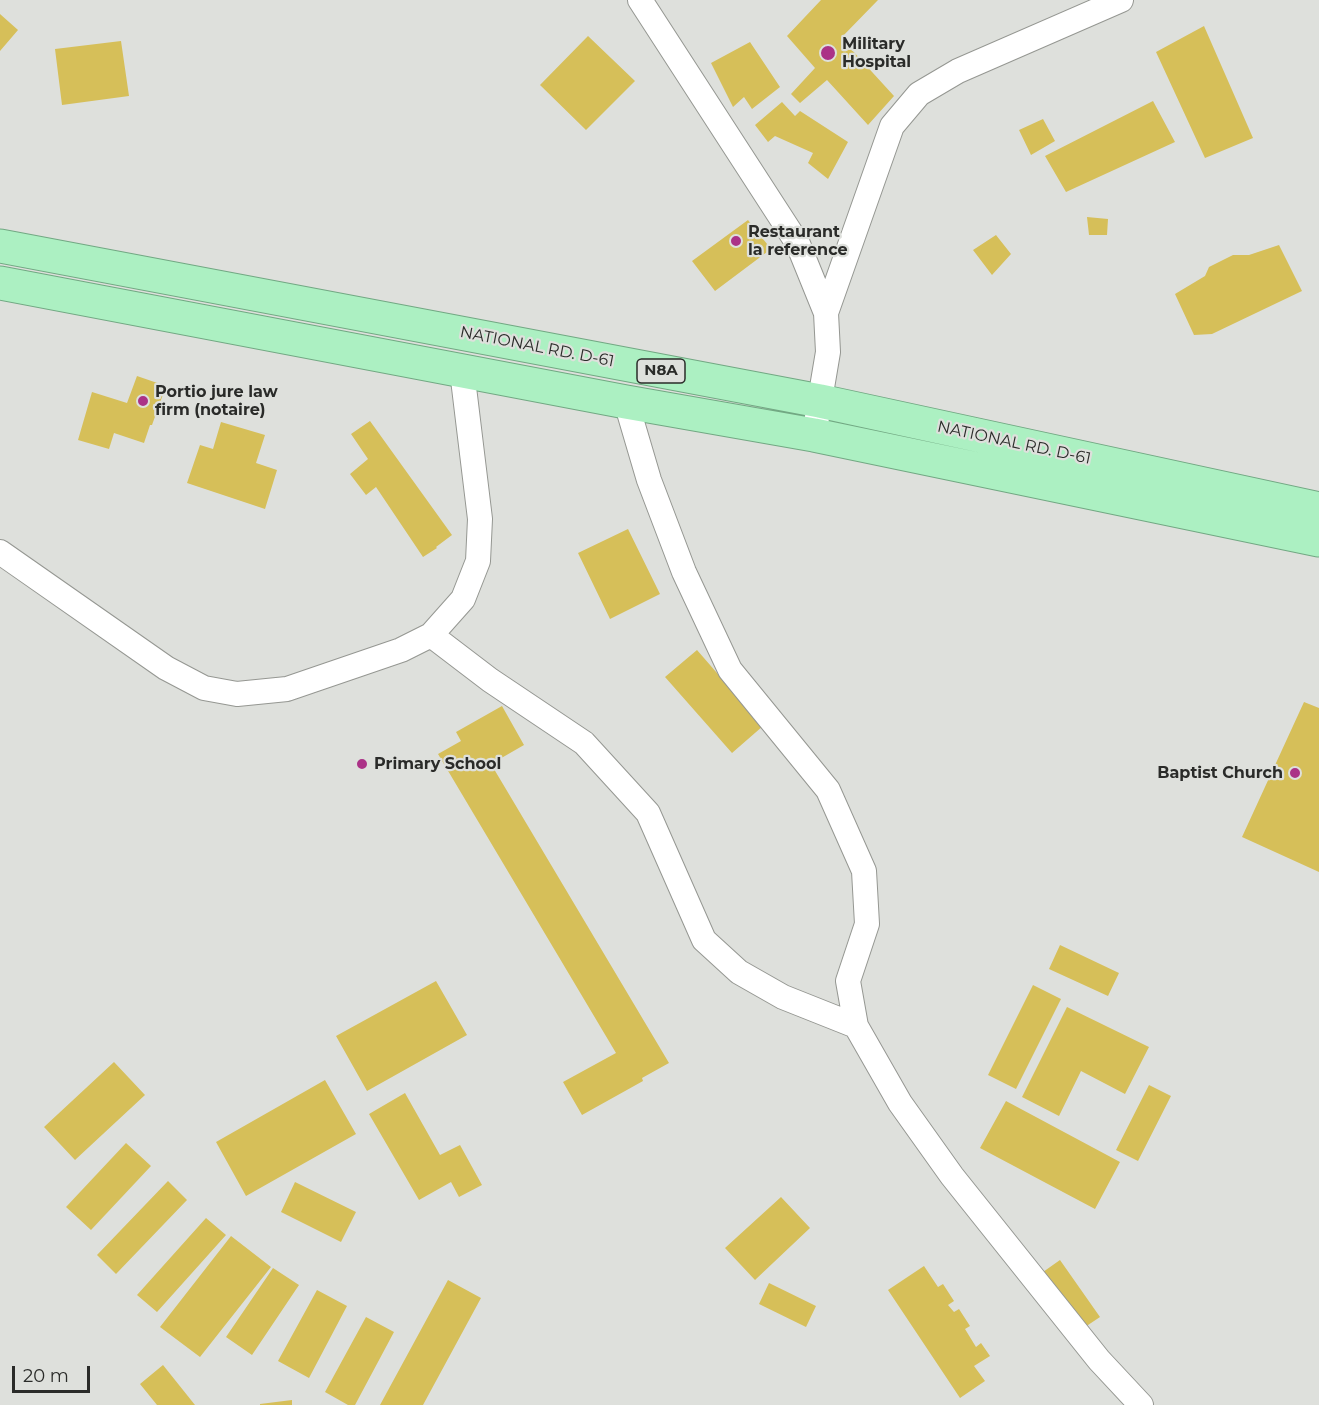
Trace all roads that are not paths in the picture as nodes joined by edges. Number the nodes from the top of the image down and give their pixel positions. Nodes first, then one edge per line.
1 (640, 0) edge
2 (1121, 0) edge
3 (0, 246) edge
4 (0, 283) edge
5 (826, 313) junction
6 (462, 371) junction
7 (820, 401) junction
8 (626, 402) junction
9 (814, 435) junction
10 (1319, 509) edge
11 (1319, 540) edge
12 (0, 552) edge
13 (431, 634) junction
14 (856, 1026) junction
15 (1141, 1405) edge

1 - 5 street
2 - 5 street
3 - 7 highway, NATIONAL RD. D-61 / N8A
4 - 6 highway, NATIONAL RD. D-61 / N8A
5 - 7 street
6 - 8 highway, NATIONAL RD. D-61 / N8A
6 - 13 street
7 - 9 street
7 - 10 highway, NATIONAL RD. D-61 / N8A
8 - 9 highway, NATIONAL RD. D-61 / N8A
8 - 14 street
9 - 11 highway, NATIONAL RD. D-61 / N8A
12 - 13 street
13 - 14 street
14 - 15 street

